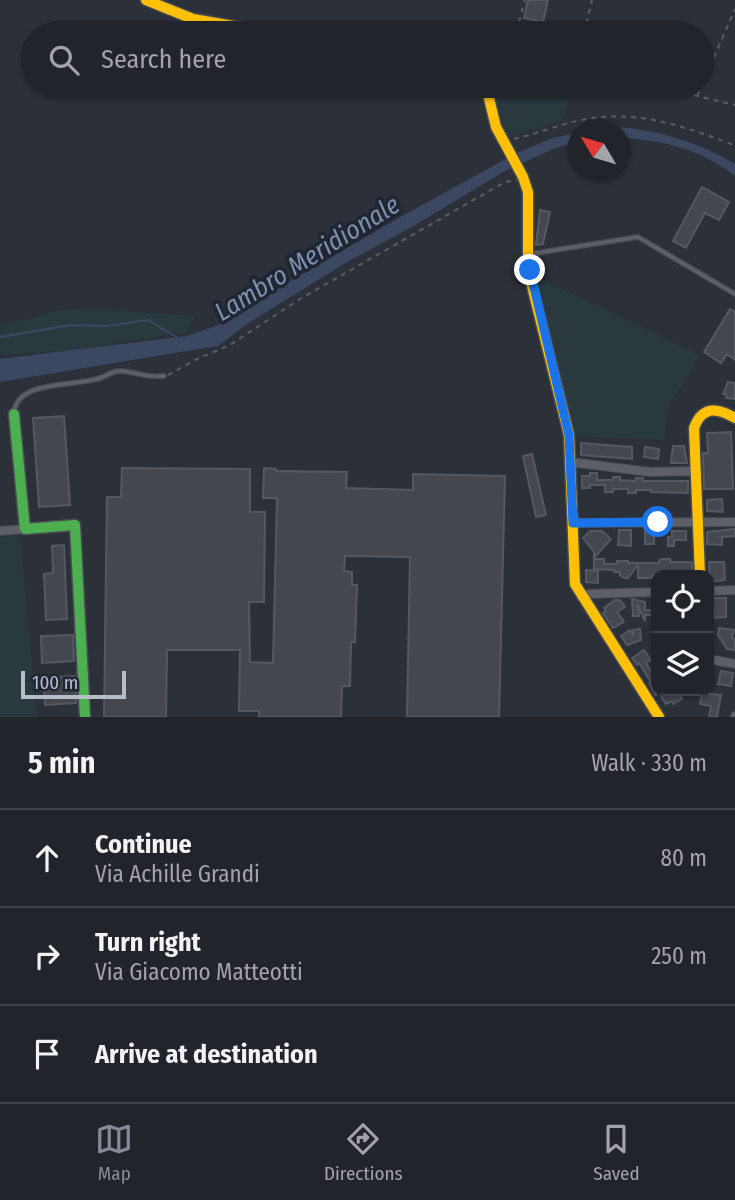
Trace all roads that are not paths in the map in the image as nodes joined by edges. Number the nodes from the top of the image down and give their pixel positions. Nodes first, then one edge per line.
1 (146, 0) edge
2 (199, 21) edge
3 (488, 98) edge
4 (528, 254) junction
5 (735, 295) edge
6 (164, 376) road end
7 (14, 414) joint
8 (735, 418) edge
9 (570, 462) junction
10 (696, 471) junction
11 (698, 522) junction
12 (735, 522) edge
13 (573, 523) junction
14 (25, 529) junction
15 (0, 531) edge
16 (699, 570) edge
17 (714, 590) edge
18 (735, 590) edge
19 (651, 592) edge
20 (581, 597) junction
21 (714, 660) edge
22 (735, 664) edge
23 (85, 717) edge
24 (659, 717) edge

1 - 2 street
3 - 4 street
4 - 5 lane
4 - 9 street
6 - 7 lane
7 - 14 street
8 - 10 street
9 - 10 street
9 - 13 street
10 - 11 street
11 - 12 street
11 - 13 street
11 - 16 street
13 - 20 street
14 - 15 street
14 - 23 street
17 - 18 street
19 - 20 street
20 - 24 street
21 - 22 street

